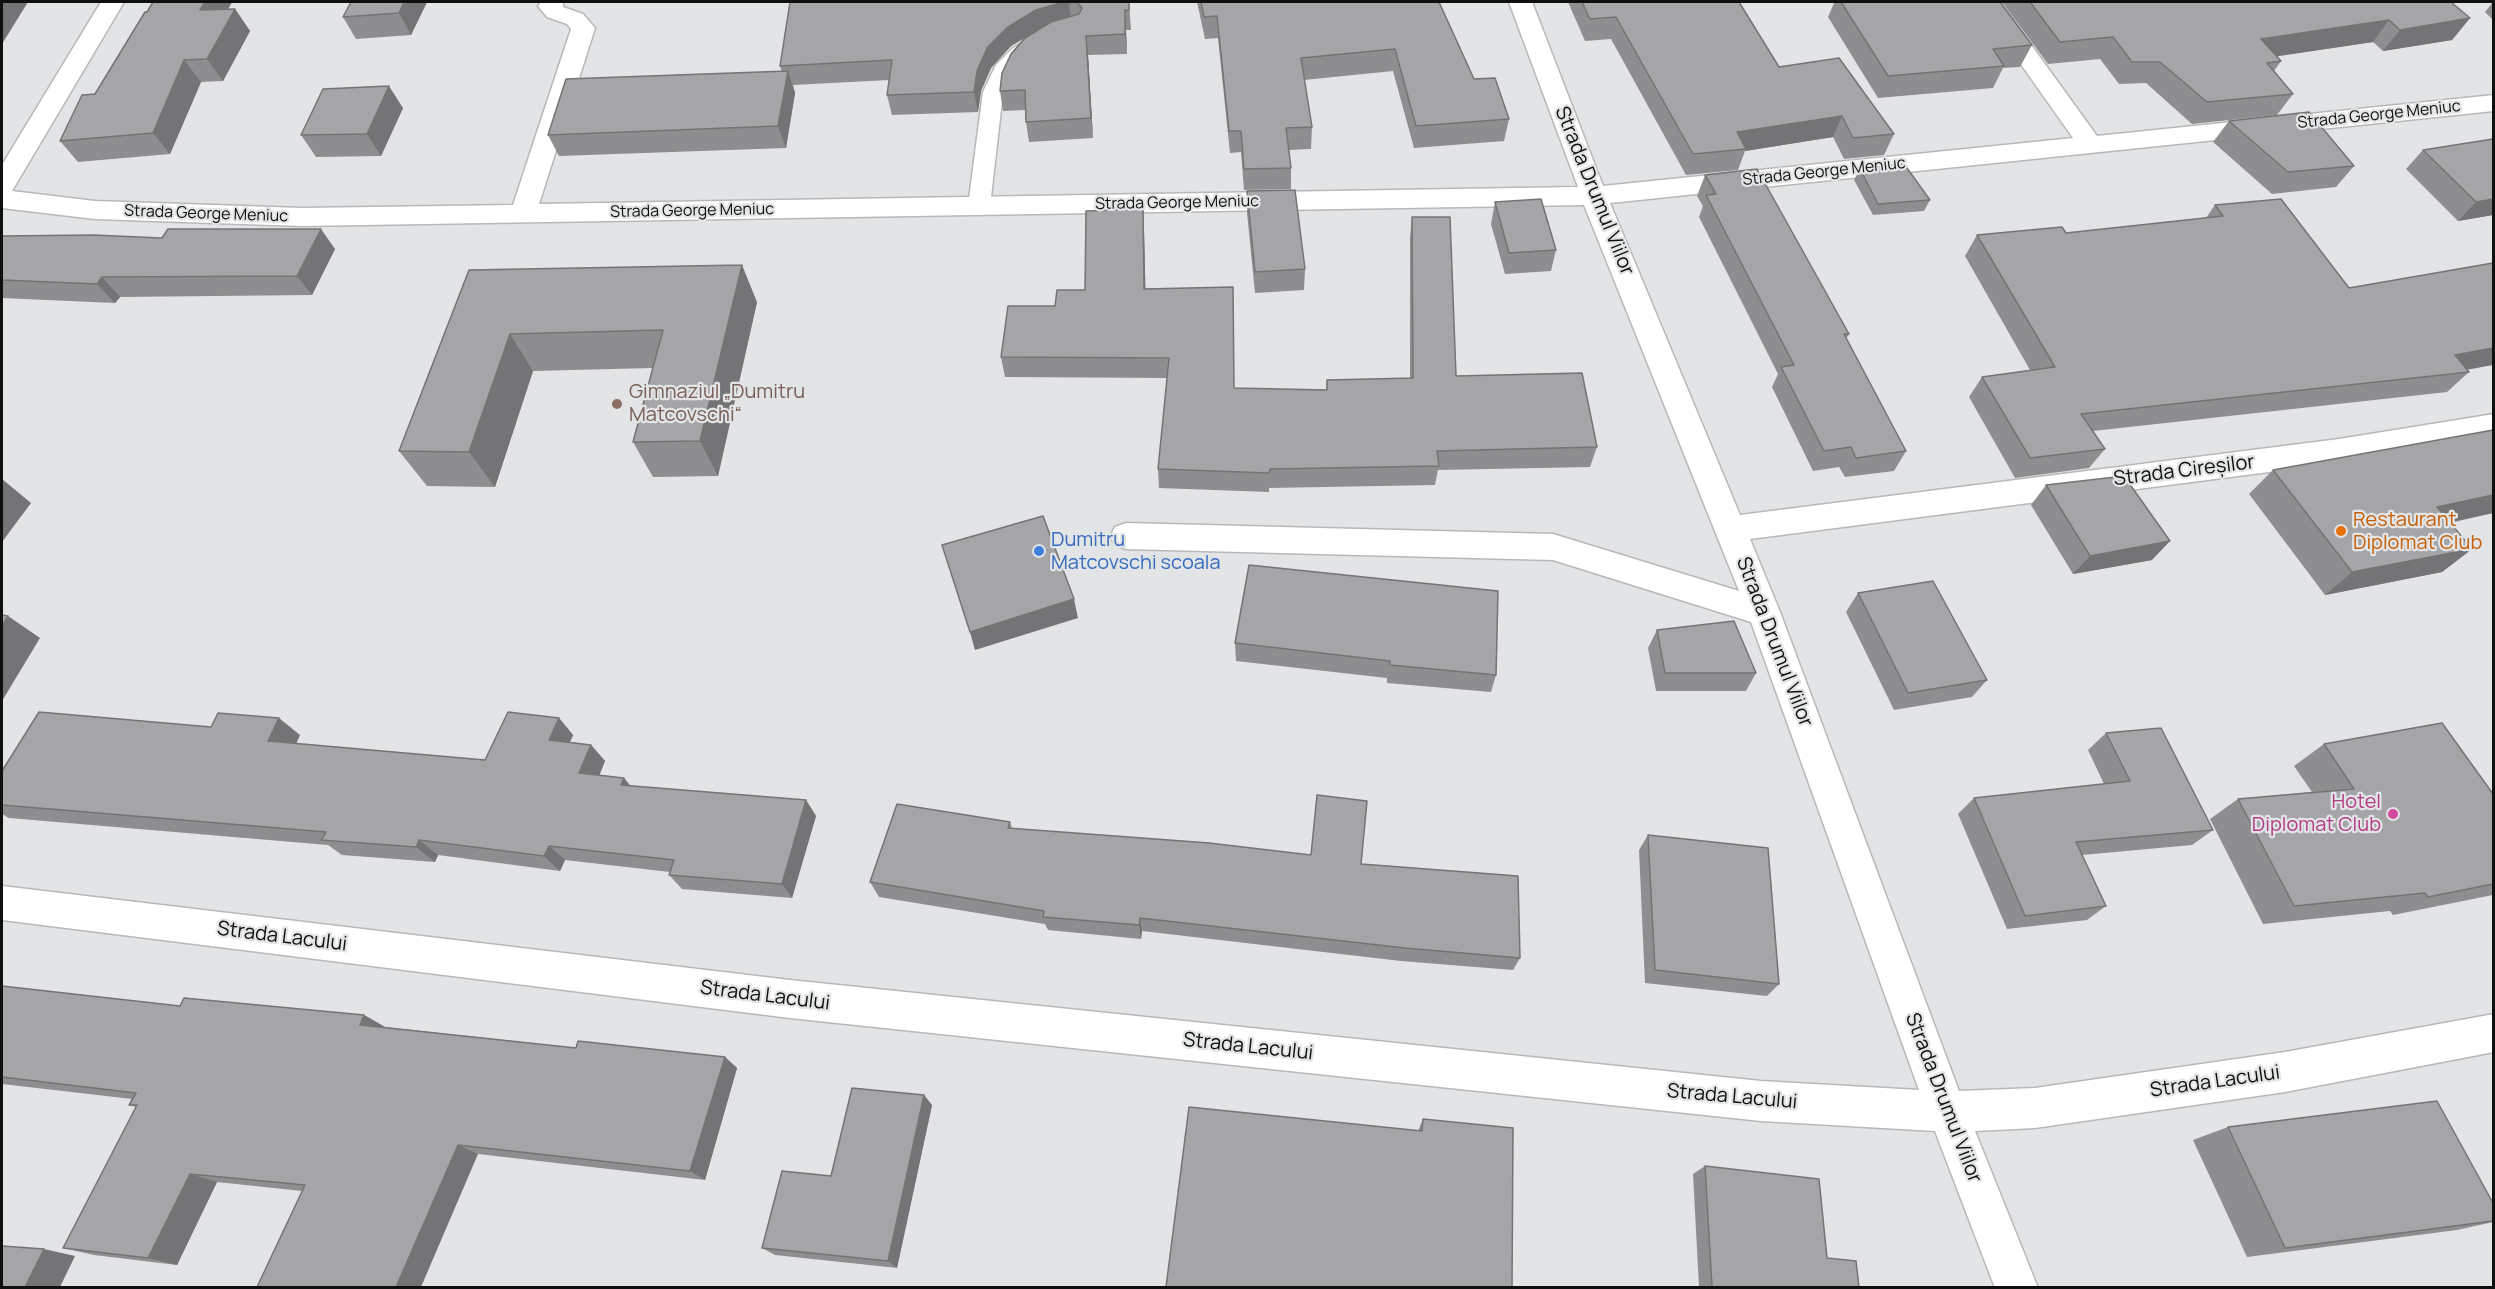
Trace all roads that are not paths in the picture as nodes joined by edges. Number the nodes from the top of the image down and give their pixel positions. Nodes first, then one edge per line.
1 (111, 2) edge
2 (552, 2) edge
3 (1520, 2) edge
4 (1988, 2) edge
5 (1046, 36) edge
6 (2493, 103) edge
7 (2090, 144) junction
8 (2, 186) edge
9 (1594, 196) junction
10 (2, 199) edge
11 (979, 206) junction
12 (523, 213) junction
13 (2493, 425) edge
14 (1731, 529) junction
15 (1126, 536) dead end
16 (1764, 612) junction
17 (2, 903) edge
18 (2493, 1033) edge
19 (1947, 1112) junction
20 (2017, 1287) edge

1 - 8 street
2 - 12 street
3 - 9 street, Strada Drumul Viilor
4 - 7 street
5 - 11 lane
6 - 7 street, Strada George Meniuc
7 - 9 street, Strada George Meniuc
9 - 11 street, Strada George Meniuc
9 - 14 street, Strada Drumul Viilor
10 - 12 street, Strada George Meniuc
11 - 12 street, Strada George Meniuc
13 - 14 street, Strada Cireșilor
14 - 16 street, Strada Drumul Viilor
15 - 16 street
16 - 19 street, Strada Drumul Viilor
17 - 19 street, Strada Lacului
18 - 19 street, Strada Lacului
19 - 20 street, Strada Drumul Viilor

